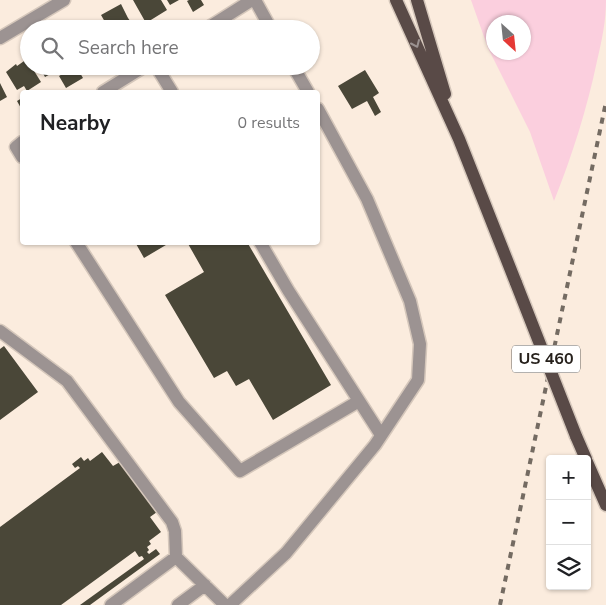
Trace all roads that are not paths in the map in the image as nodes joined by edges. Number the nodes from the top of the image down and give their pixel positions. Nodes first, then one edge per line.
1 (64, 0) edge
2 (254, 0) edge
3 (396, 0) edge
4 (418, 0) edge
5 (30, 20) edge
6 (221, 20) edge
7 (266, 20) edge
8 (20, 26) edge
9 (0, 38) edge
10 (130, 75) edge
11 (162, 75) edge
12 (298, 75) edge
13 (106, 90) edge
14 (171, 90) edge
15 (307, 90) edge
16 (320, 113) edge
17 (459, 139) junction
18 (20, 143) edge
19 (20, 153) edge
20 (78, 245) edge
21 (262, 245) edge
22 (0, 331) edge
23 (359, 401) junction
24 (381, 435) junction
25 (584, 455) edge
26 (591, 471) edge
27 (606, 505) edge
28 (176, 557) junction
29 (205, 585) junction
30 (111, 605) edge
31 (178, 605) edge
32 (225, 605) edge
33 (230, 605) edge

1 - 5 street
2 - 6 street
2 - 7 street
3 -> 17 main road, US 460
4 - 17 main road, US 460
8 - 9 street
10 - 13 street
11 - 14 street
12 - 15 street
16 - 24 street
17 - 25 main road, US 460, bridge
18 - 19 street
20 - 23 street
21 - 23 street
22 - 28 street
23 - 24 street
24 - 33 street
26 - 27 main road
28 - 29 street
28 - 30 street
29 - 31 street
29 - 32 street

